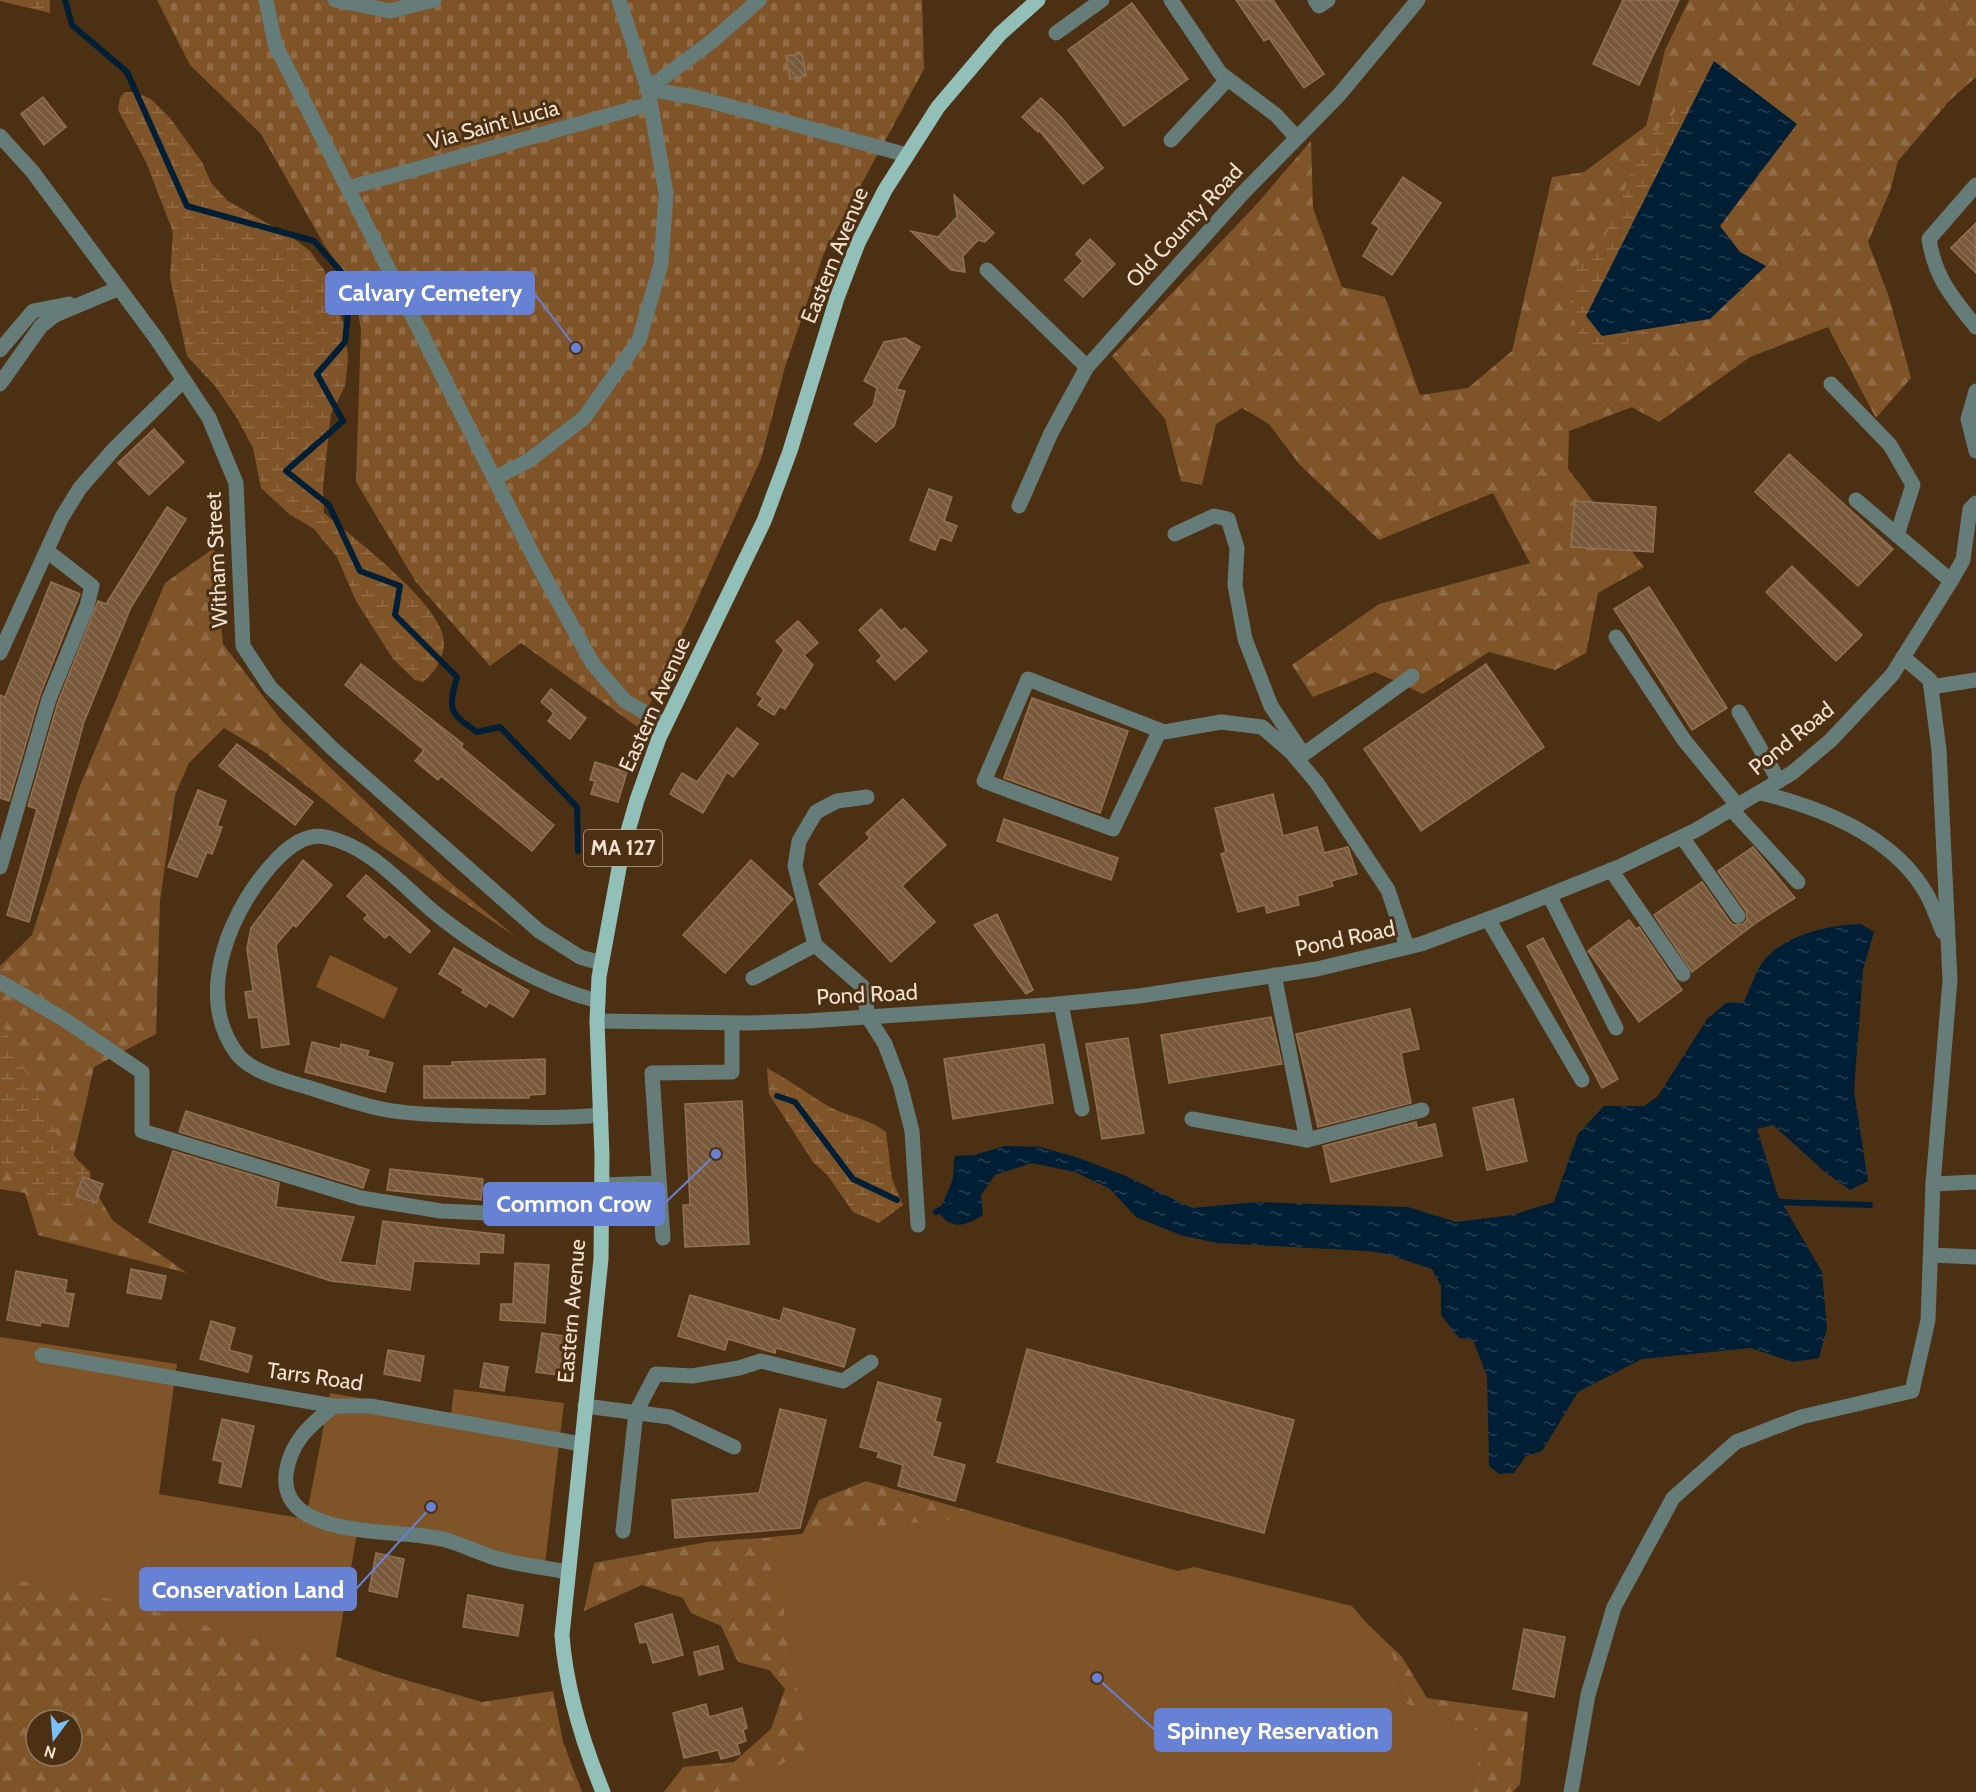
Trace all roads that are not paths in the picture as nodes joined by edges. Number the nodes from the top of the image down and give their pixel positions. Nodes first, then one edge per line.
1 (266, 0) edge
2 (335, 0) edge
3 (434, 0) edge
4 (619, 0) edge
5 (759, 0) edge
6 (1038, 0) edge
7 (1102, 0) edge
8 (1171, 0) edge
9 (1315, 0) edge
10 (1328, 0) edge
11 (1418, 0) edge
12 (1056, 33) dead end
13 (1228, 79) junction
14 (649, 96) junction
15 (0, 136) edge
16 (1296, 137) junction
17 (1171, 140) dead end
18 (907, 155) junction
19 (1976, 185) edge
20 (348, 188) junction
21 (987, 270) dead end
22 (117, 289) junction
23 (84, 302) junction
24 (1976, 327) edge
25 (0, 350) edge
26 (1087, 367) junction
27 (184, 380) junction
28 (0, 384) edge
29 (1831, 384) dead end
30 (1976, 391) edge
31 (1976, 451) edge
32 (495, 478) junction
33 (1856, 500) dead end
34 (1976, 503) edge
35 (1019, 506) dead end
36 (1175, 534) dead end
37 (1897, 535) junction
38 (47, 551) junction
39 (1970, 559) edge
40 (1951, 581) junction
41 (1616, 637) dead end
42 (0, 653) edge
43 (1903, 657) junction
44 (1412, 676) dead end
45 (1976, 680) edge
46 (1931, 687) junction
47 (1739, 712) dead end
48 (666, 724) junction
49 (1160, 730) junction
50 (1300, 756) junction
51 (1779, 781) junction
52 (1761, 793) junction
53 (867, 797) dead end
54 (1735, 808) junction
55 (1682, 837) junction
56 (0, 867) edge
57 (1611, 870) junction
58 (1798, 882) dead end
59 (1549, 895) junction
60 (1738, 916) dead end
61 (1488, 919) junction
62 (1947, 942) junction
63 (815, 945) junction
64 (1407, 947) junction
65 (601, 963) junction
66 (1683, 974) dead end
67 (1274, 975) junction
68 (753, 978) dead end
69 (0, 982) edge
70 (598, 1001) junction
71 (1061, 1004) junction
72 (868, 1017) junction
73 (597, 1020) junction
74 (732, 1023) junction
75 (1616, 1028) dead end
76 (1582, 1080) dead end
77 (1082, 1109) dead end
78 (1422, 1110) dead end
79 (601, 1115) junction
80 (1192, 1119) dead end
81 (1307, 1140) junction
82 (1976, 1182) edge
83 (658, 1183) junction
84 (1934, 1184) junction
85 (602, 1185) junction
86 (602, 1218) junction
87 (918, 1225) dead end
88 (663, 1238) dead end
89 (1931, 1255) junction
90 (1976, 1257) edge
91 (42, 1355) dead end
92 (870, 1362) dead end
93 (334, 1406) junction
94 (585, 1406) junction
95 (636, 1413) junction
96 (581, 1444) junction
97 (734, 1447) dead end
98 (623, 1531) dead end
99 (567, 1572) junction
100 (603, 1792) edge
101 (1571, 1792) edge

1 - 20 street
2 - 3 street
4 - 14 street
5 - 14 street
6 - 18 main road, Eastern Avenue / MA 127
7 - 12 street
8 - 13 street
9 - 10 street
11 - 16 street, Old County Road
13 - 16 street
13 - 17 street
14 - 18 street
14 - 20 street, Via Saint Lucia
14 - 32 street
15 - 22 street, Witham Street
16 - 26 street, Old County Road
18 - 48 main road, Eastern Avenue / MA 127
19 - 24 street
20 - 32 street
21 - 26 street
22 - 23 street
22 - 27 street, Witham Street
23 - 25 street
23 - 28 street
26 - 35 street, Old County Road
27 - 38 street
27 - 65 street, Witham Street
29 - 37 street
30 - 31 street
32 - 48 street
33 - 37 street
34 - 39 street
36 - 50 street
37 - 40 street
38 - 42 street
38 - 56 street
39 - 40 street, Pond Road
40 - 43 street, Pond Road
41 - 54 street
43 - 46 street
43 - 51 street, Pond Road
44 - 50 street
45 - 46 street
46 - 62 street
47 - 51 street
48 - 65 main road, Eastern Avenue / MA 127
49 - 49 street
49 - 50 street
50 - 64 street
51 - 52 street, Pond Road
52 - 54 street, Pond Road
52 - 62 street
53 - 63 street
54 - 55 street, Pond Road
54 - 58 street
55 - 57 street, Pond Road
55 - 60 street
57 - 59 street, Pond Road
57 - 66 street
59 - 61 street, Pond Road
59 - 75 street
61 - 64 street, Pond Road
61 - 76 street
62 - 84 street
63 - 68 street
63 - 72 street
64 - 67 street, Pond Road
65 - 70 main road, Eastern Avenue / MA 127
67 - 71 street, Pond Road
67 - 81 street
69 - 86 street
70 - 73 main road, Eastern Avenue / MA 127
70 - 79 street
71 - 72 street, Pond Road
71 - 77 street
72 - 74 street, Pond Road
72 - 87 street
73 - 74 street, Pond Road
73 - 79 main road, Eastern Avenue / MA 127
74 - 83 street
78 - 81 street
79 - 85 main road, Eastern Avenue / MA 127
80 - 81 street
82 - 84 street
83 - 85 street
83 - 88 street
84 - 89 street
85 - 86 main road, Eastern Avenue / MA 127
86 - 94 main road, Eastern Avenue / MA 127
89 - 90 street
89 - 101 street
91 - 93 street, Tarrs Road
92 - 95 street
93 - 96 street, Tarrs Road
93 - 99 street
94 - 95 street
94 - 96 main road, Eastern Avenue / MA 127
95 - 97 street
95 - 98 street
96 - 99 main road, Eastern Avenue / MA 127
99 - 100 main road, Eastern Avenue / MA 127

